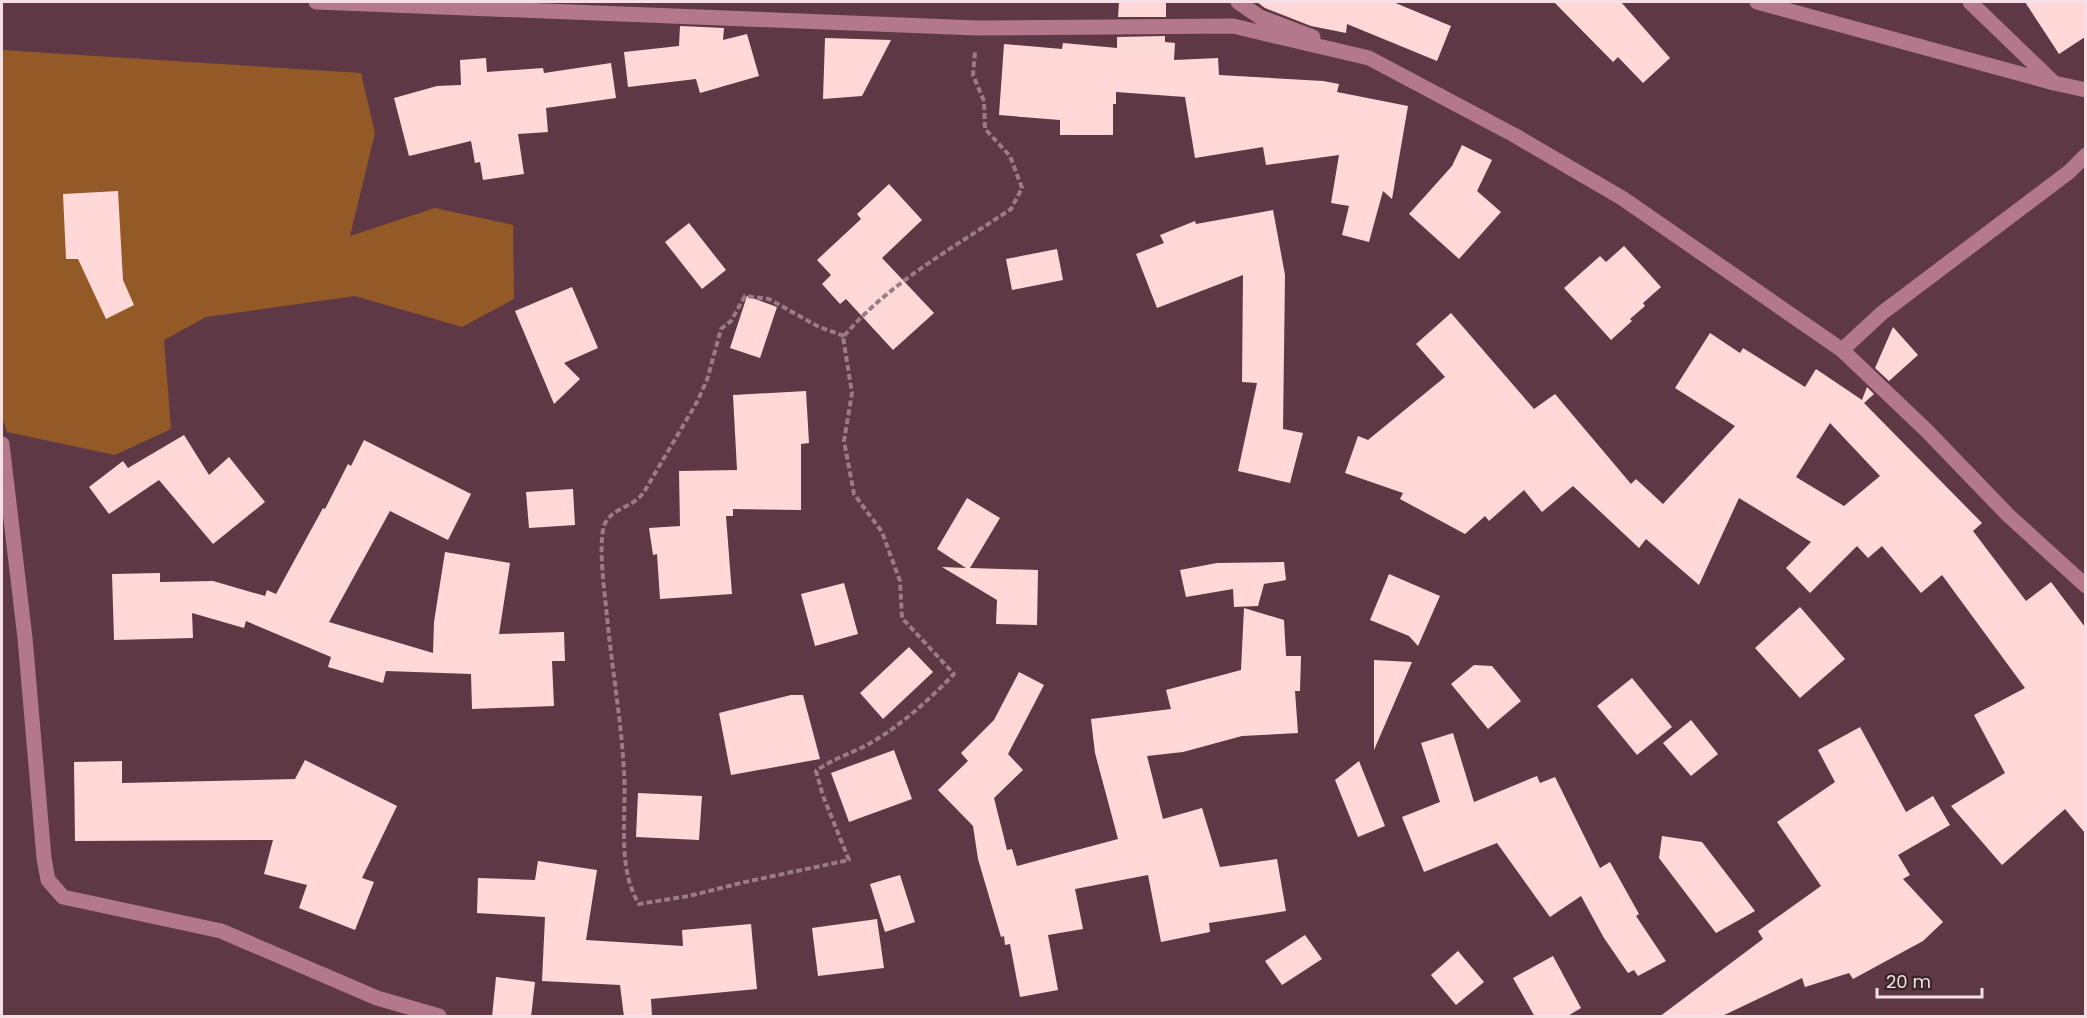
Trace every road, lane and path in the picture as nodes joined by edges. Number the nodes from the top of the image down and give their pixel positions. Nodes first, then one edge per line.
1 (316, 2) edge
2 (1238, 2) edge
3 (1757, 2) edge
4 (1970, 2) edge
5 (977, 28) junction
6 (1369, 58) junction
7 (2054, 83) junction
8 (2085, 90) edge
9 (2085, 154) edge
10 (844, 336) junction
11 (1842, 350) junction
12 (2, 444) edge
13 (2085, 586) edge
14 (439, 1017) edge

1 - 5 street
2 - 6 street
3 - 7 street
4 - 7 street
5 - 6 street
5 - 10 path
6 - 11 street
7 - 8 street
9 - 11 street
10 - 10 path
11 - 13 street
12 - 14 street

